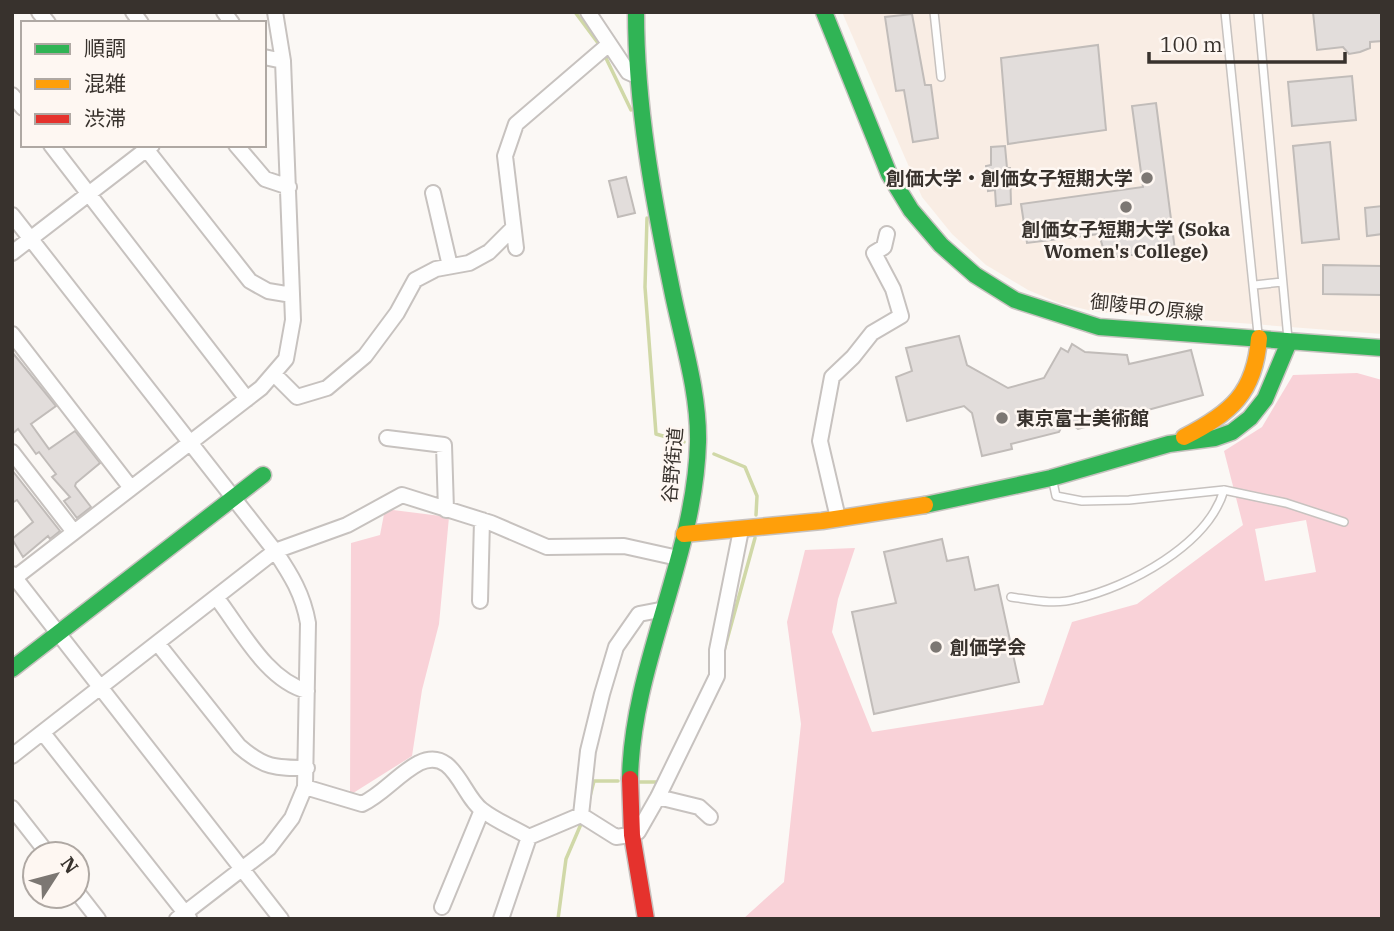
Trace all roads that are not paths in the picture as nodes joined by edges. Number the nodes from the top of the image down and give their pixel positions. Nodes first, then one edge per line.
1 (275, 12) edge
2 (588, 12) edge
3 (636, 12) edge
4 (824, 12) edge
5 (934, 12) edge
6 (1225, 12) edge
7 (1258, 12) edge
8 (604, 48) junction
9 (266, 57) edge
10 (283, 61) junction
11 (637, 76) junction
12 (940, 77) dead end
13 (53, 147) edge
14 (147, 147) edge
15 (238, 147) edge
16 (289, 187) junction
17 (433, 193) dead end
18 (89, 194) junction
19 (12, 215) edge
20 (513, 228) junction
21 (887, 234) dead end
22 (31, 238) junction
23 (516, 248) dead end
24 (12, 253) edge
25 (450, 267) junction
26 (1282, 282) junction
27 (1255, 285) junction
28 (292, 295) junction
29 (12, 334) edge
30 (1259, 338) junction
31 (1289, 342) junction
32 (1382, 348) edge
33 (275, 375) junction
34 (247, 399) junction
35 (387, 438) dead end
36 (190, 442) junction
37 (1170, 444) junction
38 (12, 452) edge
39 (263, 475) dead end
40 (1052, 478) junction
41 (131, 488) junction
42 (1223, 491) junction
43 (233, 498) junction
44 (446, 510) junction
45 (838, 517) junction
46 (482, 520) junction
47 (1344, 522) dead end
48 (741, 530) junction
49 (74, 532) junction
50 (684, 534) junction
51 (275, 551) junction
52 (678, 558) junction
53 (13, 577) edge
54 (216, 597) junction
55 (1011, 597) dead end
56 (480, 601) dead end
57 (665, 609) junction
58 (60, 632) junction
59 (158, 644) junction
60 (12, 668) edge
61 (102, 688) junction
62 (307, 691) junction
63 (43, 733) junction
64 (12, 756) edge
65 (307, 768) junction
66 (305, 787) junction
67 (658, 797) junction
68 (12, 808) edge
69 (482, 810) junction
70 (581, 815) junction
71 (710, 817) dead end
72 (630, 835) junction
73 (530, 837) junction
74 (37, 840) edge
75 (242, 869) junction
76 (442, 907) dead end
77 (184, 917) edge
78 (281, 919) edge
79 (501, 919) edge
80 (646, 919) edge

1 - 10 street
2 - 8 street
3 - 11 street, 谷野街道
4 - 30 street, 御陵甲の原線
5 - 12 lane
6 - 27 lane
7 - 26 lane
8 - 11 street
8 - 20 street
9 - 10 street
10 - 16 street
11 - 50 street, 谷野街道
13 - 18 street
14 - 18 street
14 - 28 street
15 - 16 street
16 - 28 street
17 - 25 street
18 - 22 street
18 - 34 street
19 - 22 street
20 - 23 street
20 - 25 street
21 - 45 street
22 - 24 street
22 - 36 street
25 - 33 street
26 - 27 lane
26 - 31 lane
27 - 30 lane
28 - 33 street
29 - 41 street
30 - 31 street, 御陵甲の原線
30 - 37 street
31 - 32 street, 御陵甲の原線
31 - 37 street
33 - 34 street
34 - 36 street
35 - 44 street
36 - 41 street
36 - 43 street
37 - 40 street
38 - 49 street
39 - 43 street
40 - 42 lane
40 - 45 street
41 - 49 street
42 - 47 lane
42 - 55 lane
43 - 51 street
43 - 58 street
44 - 46 street
44 - 51 street
45 - 48 street
46 - 52 street
46 - 56 street
48 - 50 street
48 - 67 street
49 - 53 street
50 - 52 street, 谷野街道
51 - 54 street
51 - 62 street
52 - 57 street, 谷野街道
53 - 58 street
54 - 59 street
54 - 62 street
57 - 70 street
57 - 72 street, 谷野街道
58 - 60 street
58 - 61 street
59 - 61 street
59 - 65 street
61 - 63 street
61 - 75 street
62 - 65 street
63 - 64 street
63 - 77 street
65 - 66 street
66 - 69 street
66 - 75 street
67 - 71 street
67 - 72 street
68 - 74 street
69 - 73 street
69 - 76 street
70 - 72 street
70 - 73 street
72 - 80 street, 谷野街道
73 - 79 street
75 - 77 street
75 - 78 street

